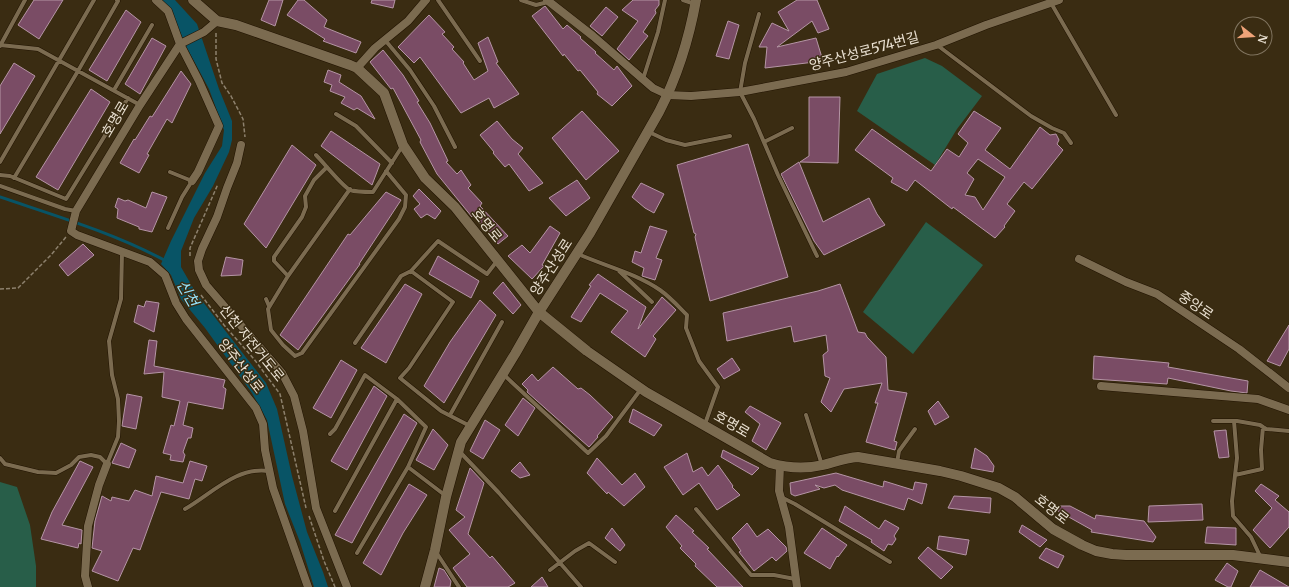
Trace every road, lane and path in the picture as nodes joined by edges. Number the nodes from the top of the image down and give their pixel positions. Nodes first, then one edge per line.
1 (25, 0) edge
2 (94, 0) edge
3 (117, 0) edge
4 (156, 0) edge
5 (194, 0) edge
6 (426, 0) edge
7 (438, 0) edge
8 (521, 0) edge
9 (665, 0) edge
10 (683, 0) edge
11 (548, 1) edge
12 (1055, 1) edge
13 (696, 2) edge
14 (759, 14) dead end
15 (217, 20) junction
16 (152, 25) dead end
17 (385, 40) junction
18 (181, 43) junction
19 (0, 45) edge
20 (936, 45) junction
21 (59, 61) junction
22 (480, 61) dead end
23 (357, 68) junction
24 (78, 71) junction
25 (643, 79) junction
26 (114, 90) junction
27 (740, 92) junction
28 (668, 95) junction
29 (128, 98) junction
30 (140, 105) junction
31 (336, 114) dead end
32 (1116, 115) dead end
33 (792, 128) dead end
34 (648, 132) junction
35 (730, 136) dead end
36 (764, 142) junction
37 (1071, 144) dead end
38 (241, 145) joint
39 (403, 145) junction
40 (455, 147) dead end
41 (316, 154) dead end
42 (0, 162) edge
43 (392, 162) junction
44 (327, 167) junction
45 (386, 171) junction
46 (170, 172) dead end
47 (0, 175) edge
48 (14, 178) junction
49 (192, 181) junction
50 (219, 182) dead end
51 (0, 186) edge
52 (350, 190) junction
53 (75, 214) junction
54 (168, 228) dead end
55 (71, 229) junction
56 (122, 252) junction
57 (577, 254) junction
58 (190, 255) dead end
59 (817, 256) dead end
60 (1078, 259) dead end
61 (497, 260) junction
62 (618, 269) junction
63 (411, 271) junction
64 (288, 276) junction
65 (0, 288) edge
66 (200, 292) dead end
67 (266, 299) dead end
68 (652, 302) dead end
69 (269, 306) junction
70 (539, 312) junction
71 (502, 322) dead end
72 (355, 343) dead end
73 (503, 373) junction
74 (1101, 386) dead end
75 (1289, 388) edge
76 (641, 389) junction
77 (396, 399) junction
78 (1289, 410) edge
79 (450, 415) junction
80 (806, 416) dead end
81 (1213, 421) dead end
82 (1234, 421) junction
83 (705, 424) junction
84 (470, 426) junction
85 (1263, 427) junction
86 (915, 429) dead end
87 (1289, 431) edge
88 (330, 434) dead end
89 (459, 451) junction
90 (0, 458) edge
91 (897, 463) junction
92 (107, 464) junction
93 (822, 465) junction
94 (780, 466) junction
95 (408, 467) junction
96 (270, 471) junction
97 (1235, 476) junction
98 (446, 496) junction
99 (780, 497) junction
100 (306, 508) dead end
101 (185, 509) dead end
102 (696, 509) dead end
103 (335, 511) dead end
104 (308, 515) dead end
105 (435, 550) junction
106 (357, 553) dead end
107 (1261, 558) junction
108 (614, 562) dead end
109 (890, 562) dead end
110 (1289, 562) edge
111 (559, 563) junction
112 (550, 570) dead end
113 (796, 583) edge
114 (88, 587) edge
115 (308, 587) edge
116 (335, 587) edge
117 (347, 587) edge
118 (425, 587) edge
119 (459, 587) edge
120 (581, 587) edge

1 - 19 lane
2 - 21 lane
3 - 24 lane
4 - 18 street
5 - 15 street, 호명로
6 - 17 street
7 - 22 lane
8 - 11 lane
9 - 25 lane
10 - 13 lane
11 - 25 street
12 - 20 street, 양주산성로574번길
12 - 32 lane
13 - 28 street, 양주산성로
14 - 27 lane
15 - 18 street
15 - 23 street, 호명로
15 - 38 path
16 - 26 lane
17 - 23 street
17 - 40 lane
18 - 30 street, 호명로
18 - 49 street
19 - 21 lane
20 - 27 street, 양주산성로574번길
20 - 37 lane
21 - 24 lane
21 - 42 lane
23 - 39 street, 호명로
24 - 26 lane
24 - 48 lane
25 - 28 street
26 - 29 lane
27 - 28 street, 양주산성로574번길
27 - 36 lane
28 - 34 street, 양주산성로
29 - 30 lane
29 - 48 lane
30 - 53 street, 호명로
31 - 43 lane
33 - 36 lane
34 - 35 lane
34 - 57 street, 양주산성로
36 - 59 lane
38 - 117 street
39 - 43 lane
39 - 61 street, 호명로
41 - 44 lane
43 - 45 lane
44 - 52 lane
44 - 64 lane
45 - 52 lane
45 - 69 lane
46 - 49 lane
47 - 48 lane
49 - 54 lane
50 - 58 path
51 - 53 lane
52 - 64 lane
53 - 55 street, 호명로
55 - 56 street, 양주산성로
55 - 65 path
56 - 92 lane
56 - 96 street, 양주산성로
57 - 62 lane
57 - 70 street, 양주산성로
60 - 75 street, 중앙로
61 - 63 lane
61 - 70 street, 호명로
62 - 68 lane
62 - 83 lane
63 - 72 lane
63 - 79 lane
64 - 69 lane
66 - 100 path, 신천 자전거도로
67 - 69 lane
70 - 73 street, 양주산성로
70 - 76 street, 호명로
71 - 79 lane
73 - 76 lane
73 - 84 street, 양주산성로
74 - 78 street
76 - 83 street, 호명로
77 - 88 lane
77 - 95 lane
77 - 103 lane
79 - 84 lane
80 - 93 lane
81 - 82 lane
82 - 85 lane
82 - 97 lane
83 - 94 street, 호명로
84 - 89 street, 양주산성로
85 - 87 lane
85 - 97 lane
86 - 91 lane
89 - 98 street, 양주산성로
89 - 111 lane
90 - 92 lane
91 - 93 street, 호명로
91 - 107 street, 호명로
92 - 114 street
93 - 94 street, 호명로
94 - 99 street
95 - 98 lane
95 - 106 lane
96 - 101 lane
96 - 115 street, 양주산성로
97 - 107 lane
98 - 105 street, 양주산성로
99 - 109 lane
99 - 113 street
102 - 113 lane
104 - 116 path
105 - 118 street, 양주산성로
105 - 119 lane
107 - 110 street, 호명로
108 - 111 lane
111 - 112 lane
111 - 120 lane

